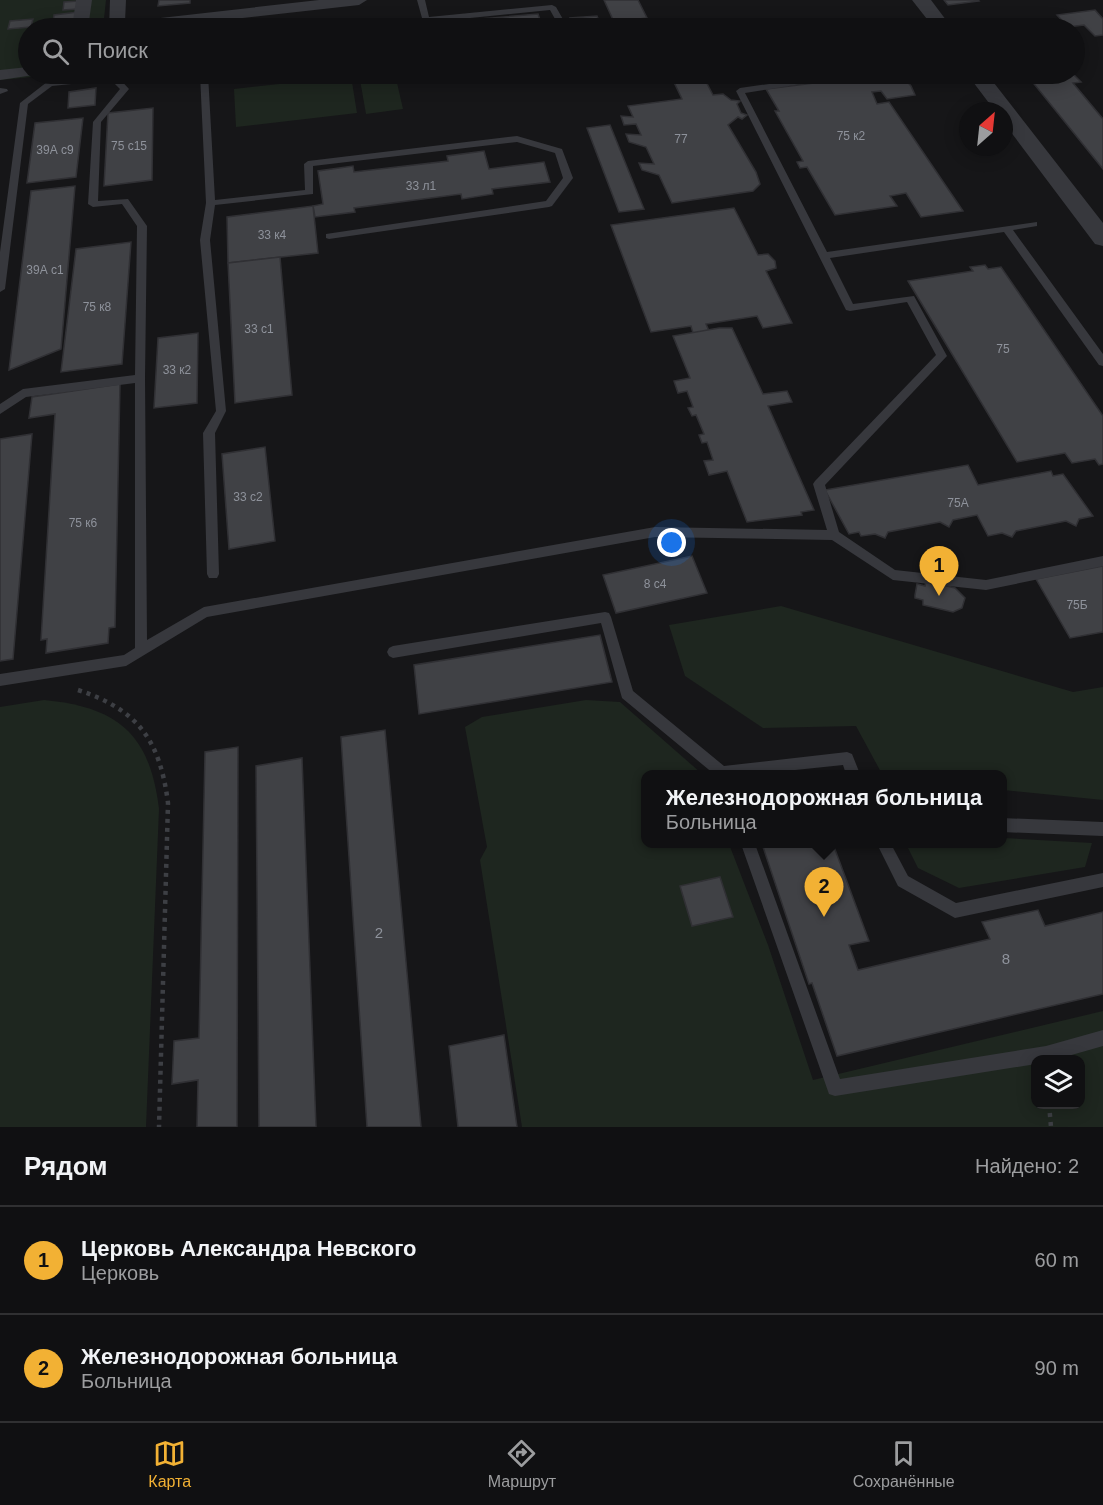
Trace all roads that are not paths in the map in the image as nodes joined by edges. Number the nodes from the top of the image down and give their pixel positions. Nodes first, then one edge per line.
1 (84, 0) edge
2 (118, 0) edge
3 (359, 0) edge
4 (421, 0) edge
5 (921, 0) edge
6 (317, 2) edge
7 (81, 18) edge
8 (117, 18) edge
9 (233, 18) edge
10 (426, 18) edge
11 (471, 18) edge
12 (558, 18) edge
13 (935, 18) edge
14 (18, 77) edge
15 (50, 84) edge
16 (121, 84) edge
17 (205, 84) edge
18 (786, 84) edge
19 (985, 84) edge
20 (1, 86) edge
21 (211, 202) junction
22 (1034, 224) dead end
23 (1006, 228) junction
24 (329, 236) dead end
25 (1103, 238) edge
26 (823, 256) junction
27 (0, 290) edge
28 (1103, 362) edge
29 (140, 378) junction
30 (0, 411) edge
31 (834, 535) junction
32 (1103, 561) edge
33 (213, 574) dead end
34 (141, 651) junction
35 (393, 652) dead end
36 (0, 680) edge
37 (720, 770) edge
38 (749, 770) edge
39 (852, 770) edge
40 (1007, 825) edge
41 (1103, 829) edge
42 (750, 848) edge
43 (886, 848) edge
44 (1103, 880) edge
45 (1103, 1038) edge

1 - 7 street
2 - 8 street
3 - 6 street
4 - 10 lane
5 - 13 street
6 - 9 street
11 - 12 lane
14 - 20 street
15 - 27 lane
16 - 29 lane
17 - 21 lane
18 - 26 lane
19 - 25 street
21 - 24 lane
21 - 33 lane
22 - 23 lane
23 - 26 lane
23 - 28 lane
26 - 31 lane
29 - 30 lane
29 - 34 lane
31 - 32 lane
31 - 34 lane
34 - 36 lane
35 - 37 lane
38 - 39 lane
40 - 41 lane
42 - 45 lane
43 - 44 lane

